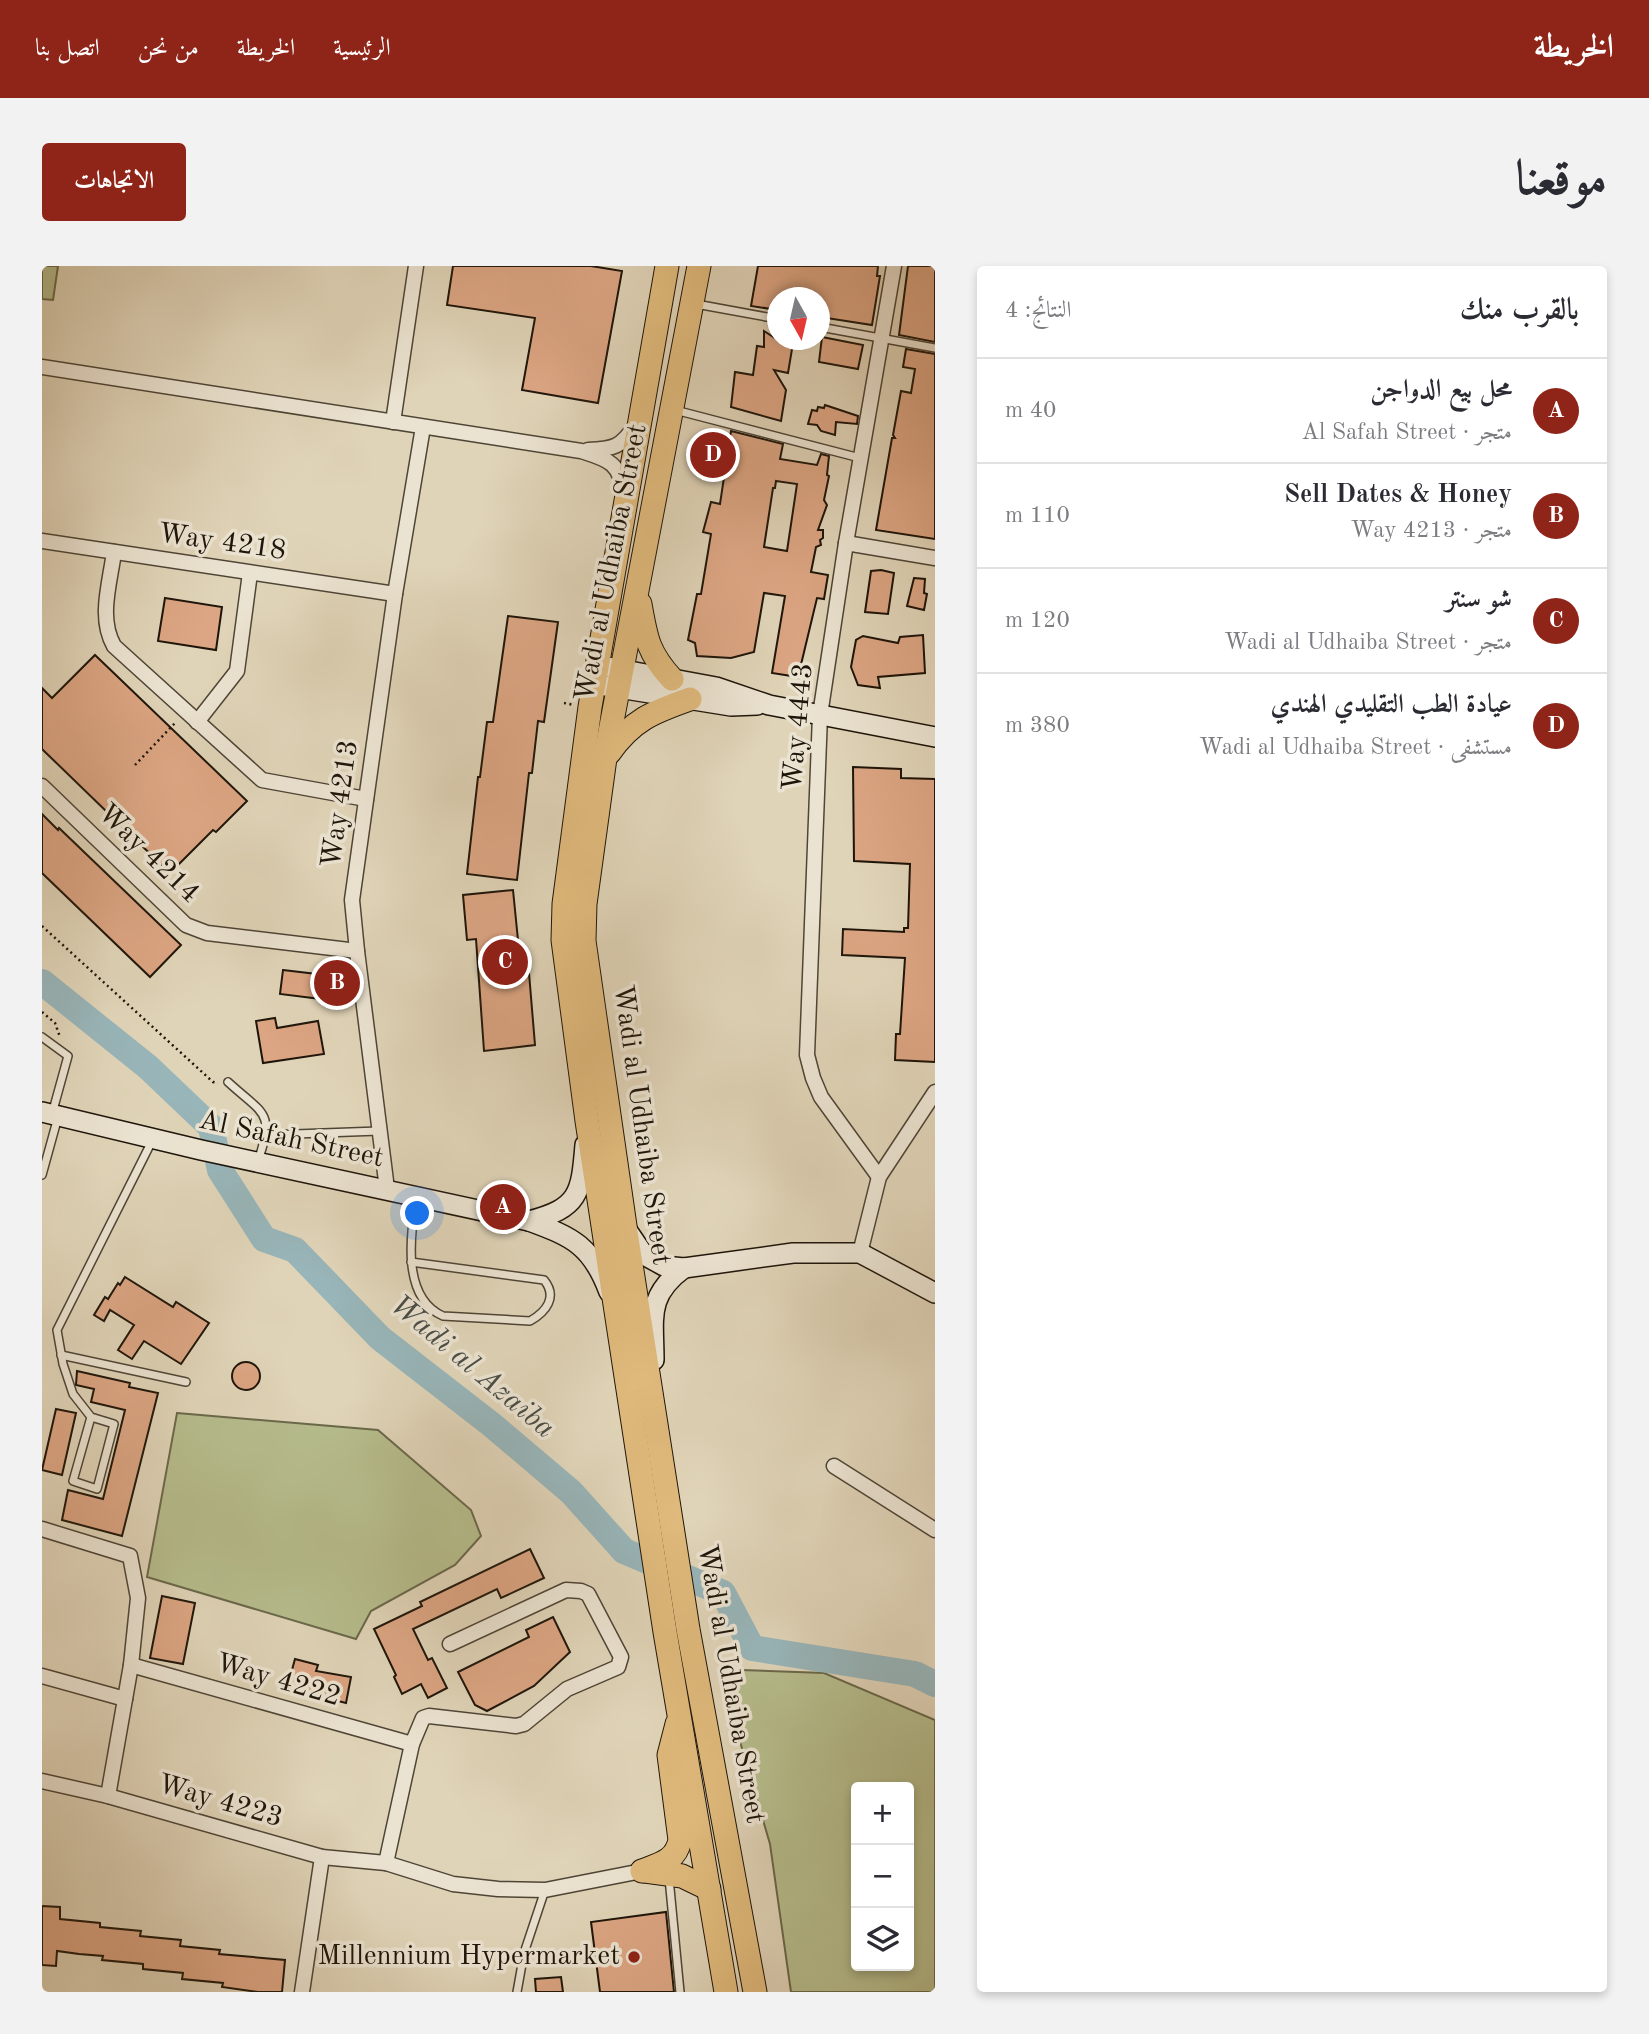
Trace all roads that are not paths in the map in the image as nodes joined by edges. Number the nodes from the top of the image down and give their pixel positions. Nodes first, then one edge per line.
1 (416, 266) edge
2 (667, 266) edge
3 (699, 266) edge
4 (894, 266) edge
5 (692, 304) junction
6 (767, 317) edge
7 (830, 329) edge
8 (881, 338) junction
9 (935, 348) edge
10 (42, 367) edge
11 (671, 410) junction
12 (393, 422) junction
13 (638, 422) junction
14 (423, 427) junction
15 (581, 451) junction
16 (861, 459) junction
17 (624, 505) junction
18 (42, 541) edge
19 (846, 543) junction
20 (114, 552) junction
21 (935, 558) edge
22 (250, 573) junction
23 (637, 589) junction
24 (395, 594) junction
25 (596, 675) junction
26 (620, 679) junction
27 (672, 679) junction
28 (690, 699) junction
29 (769, 705) junction
30 (820, 715) junction
31 (197, 722) junction
32 (935, 737) edge
33 (605, 758) junction
34 (42, 786) edge
35 (366, 799) junction
36 (357, 951) junction
37 (42, 1037) edge
38 (228, 1082) road end
39 (934, 1095) edge
40 (51, 1114) edge
41 (587, 1121) junction
42 (379, 1131) junction
43 (267, 1135) junction
44 (153, 1139) junction
45 (250, 1160) junction
46 (42, 1175) edge
47 (879, 1177) junction
48 (387, 1189) junction
49 (417, 1196) junction
50 (529, 1221) junction
51 (625, 1226) junction
52 (860, 1253) junction
53 (411, 1262) junction
54 (684, 1268) junction
55 (935, 1293) edge
56 (615, 1306) junction
57 (61, 1355) junction
58 (186, 1382) dead end
59 (643, 1410) junction
60 (91, 1417) junction
61 (834, 1466) dead end
62 (42, 1529) edge
63 (935, 1530) edge
64 (450, 1644) dead end
65 (131, 1665) junction
66 (42, 1676) edge
67 (125, 1699) junction
68 (679, 1718) junction
69 (412, 1744) junction
70 (42, 1781) edge
71 (108, 1796) junction
72 (322, 1857) junction
73 (386, 1863) junction
74 (642, 1871) junction
75 (668, 1874) junction
76 (709, 1889) junction
77 (545, 1890) junction
78 (302, 1992) edge
79 (517, 1992) edge
80 (680, 1992) edge
81 (726, 1992) edge
82 (755, 1992) edge

1 - 12 street
2 - 13 main road, Wadi al Udhaiba Street
3 - 5 main road, Wadi al Udhaiba Street
4 - 8 street, Way 4443
5 - 6 lane
5 - 11 main road, Wadi al Udhaiba Street
7 - 8 lane
8 - 9 lane
8 - 16 street, Way 4443
10 - 12 street
11 - 16 lane
11 - 23 main road, Wadi al Udhaiba Street
12 - 14 street
13 - 15 street
13 - 17 main road, Wadi al Udhaiba Street
14 - 15 street
14 - 24 street, Way 4213
15 - 17 street
16 - 19 street, Way 4443
17 - 25 main road, Wadi al Udhaiba Street
18 - 20 street, Way 4218
19 - 21 street
19 - 30 street, Way 4443
20 - 22 street, Way 4218
20 - 31 street
22 - 24 street, Way 4218
22 - 31 street
23 - 26 main road, Wadi al Udhaiba Street
23 - 27 main road
24 - 35 street, Way 4213
25 - 26 street
25 - 41 main road, Wadi al Udhaiba Street
26 - 27 street
26 - 28 street
26 - 33 main road, Wadi al Udhaiba Street
27 - 29 street
28 - 29 street
28 - 33 main road
29 - 30 street
30 - 32 street
30 - 47 street, Way 4443
31 - 35 street
33 - 51 main road, Wadi al Udhaiba Street
34 - 36 street, Way 4214
35 - 36 street, Way 4213
36 - 42 street, Way 4213
37 - 40 lane
38 - 43 lane
39 - 47 street
40 - 44 street, Al Safah Street
40 - 46 lane
41 - 50 street
41 - 56 main road, Wadi al Udhaiba Street
42 - 43 lane
42 - 48 street, Way 4213
43 - 45 lane
44 - 45 street, Al Safah Street
44 - 57 lane
45 - 48 street, Al Safah Street
47 - 52 street
48 - 49 street, Al Safah Street
49 - 50 street, Al Safah Street
49 - 53 lane
50 - 56 street, Al Safah Street
51 - 54 street
51 - 59 main road, Wadi al Udhaiba Street
52 - 54 street
52 - 55 street
53 - 53 lane
54 - 59 street
56 - 59 main road, Wadi al Udhaiba Street
57 - 58 lane
57 - 60 lane
59 - 68 main road, Wadi al Udhaiba Street
59 - 82 main road, Wadi al Udhaiba Street
60 - 60 lane
61 - 63 street
62 - 65 street
64 - 69 street
65 - 67 street
65 - 69 street, Way 4222
66 - 67 street
67 - 71 street
68 - 74 main road
68 - 76 main road, Wadi al Udhaiba Street
69 - 73 street
70 - 71 street, Way 4223
71 - 72 street, Way 4223
72 - 73 street, Way 4223
72 - 78 street
73 - 77 street, Way 4223
74 - 75 main road
74 - 77 street, Way 4223
75 - 76 main road
75 - 80 lane
76 - 81 main road, Wadi al Udhaiba Street
77 - 79 lane

